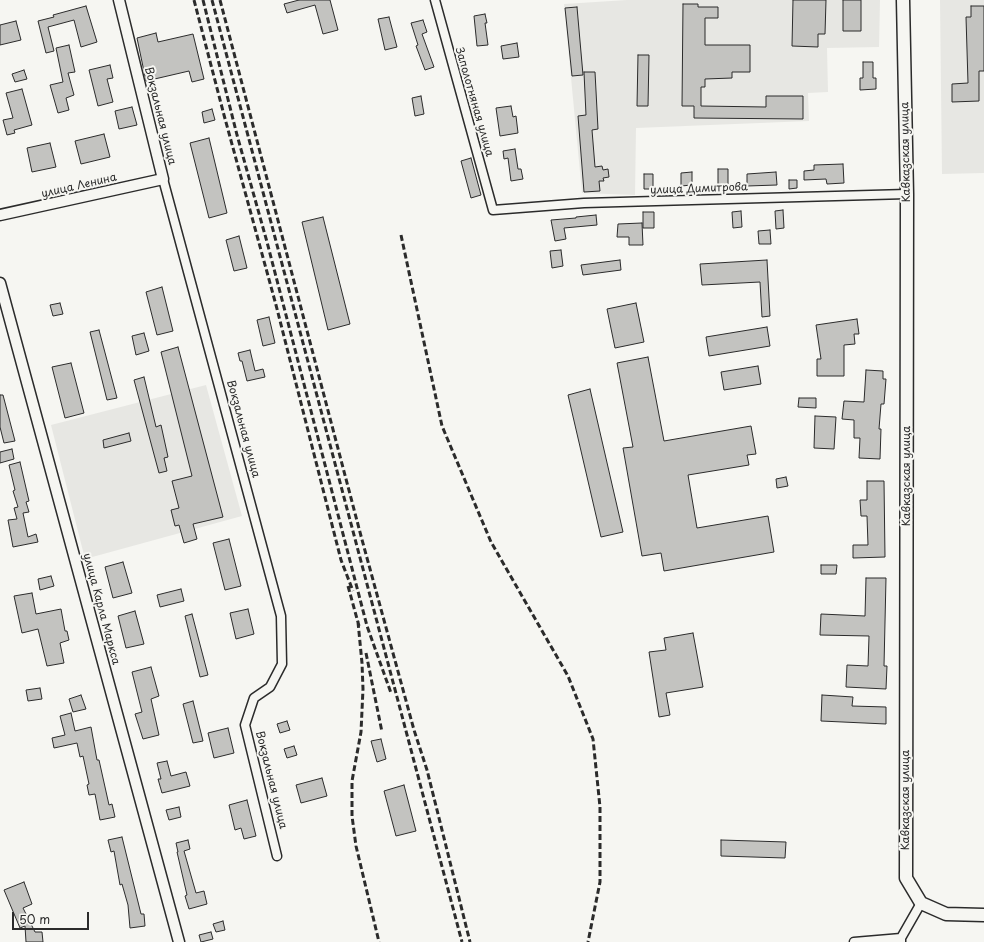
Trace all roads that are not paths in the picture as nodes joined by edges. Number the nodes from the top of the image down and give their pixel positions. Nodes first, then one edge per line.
1 (119, 0) edge
2 (435, 0) edge
3 (903, 0) edge
4 (163, 179) junction
5 (907, 194) junction
6 (493, 210) joint
7 (0, 215) edge
8 (0, 283) edge
9 (276, 856) dead end
10 (921, 903) junction
11 (984, 915) edge
12 (901, 940) edge
13 (179, 942) edge
14 (854, 942) edge

1 - 4 street, Вокзальная улица
2 - 6 street, Заполотняная улица
3 - 5 main road, Кавказская улица
4 - 7 street, улица Ленина
4 - 9 street, Вокзальная улица
5 - 6 street, улица Димитрова
5 - 10 main road, Кавказская улица
8 - 13 street, улица Карла Маркса
10 - 11 main road
10 - 12 street
12 - 14 street

